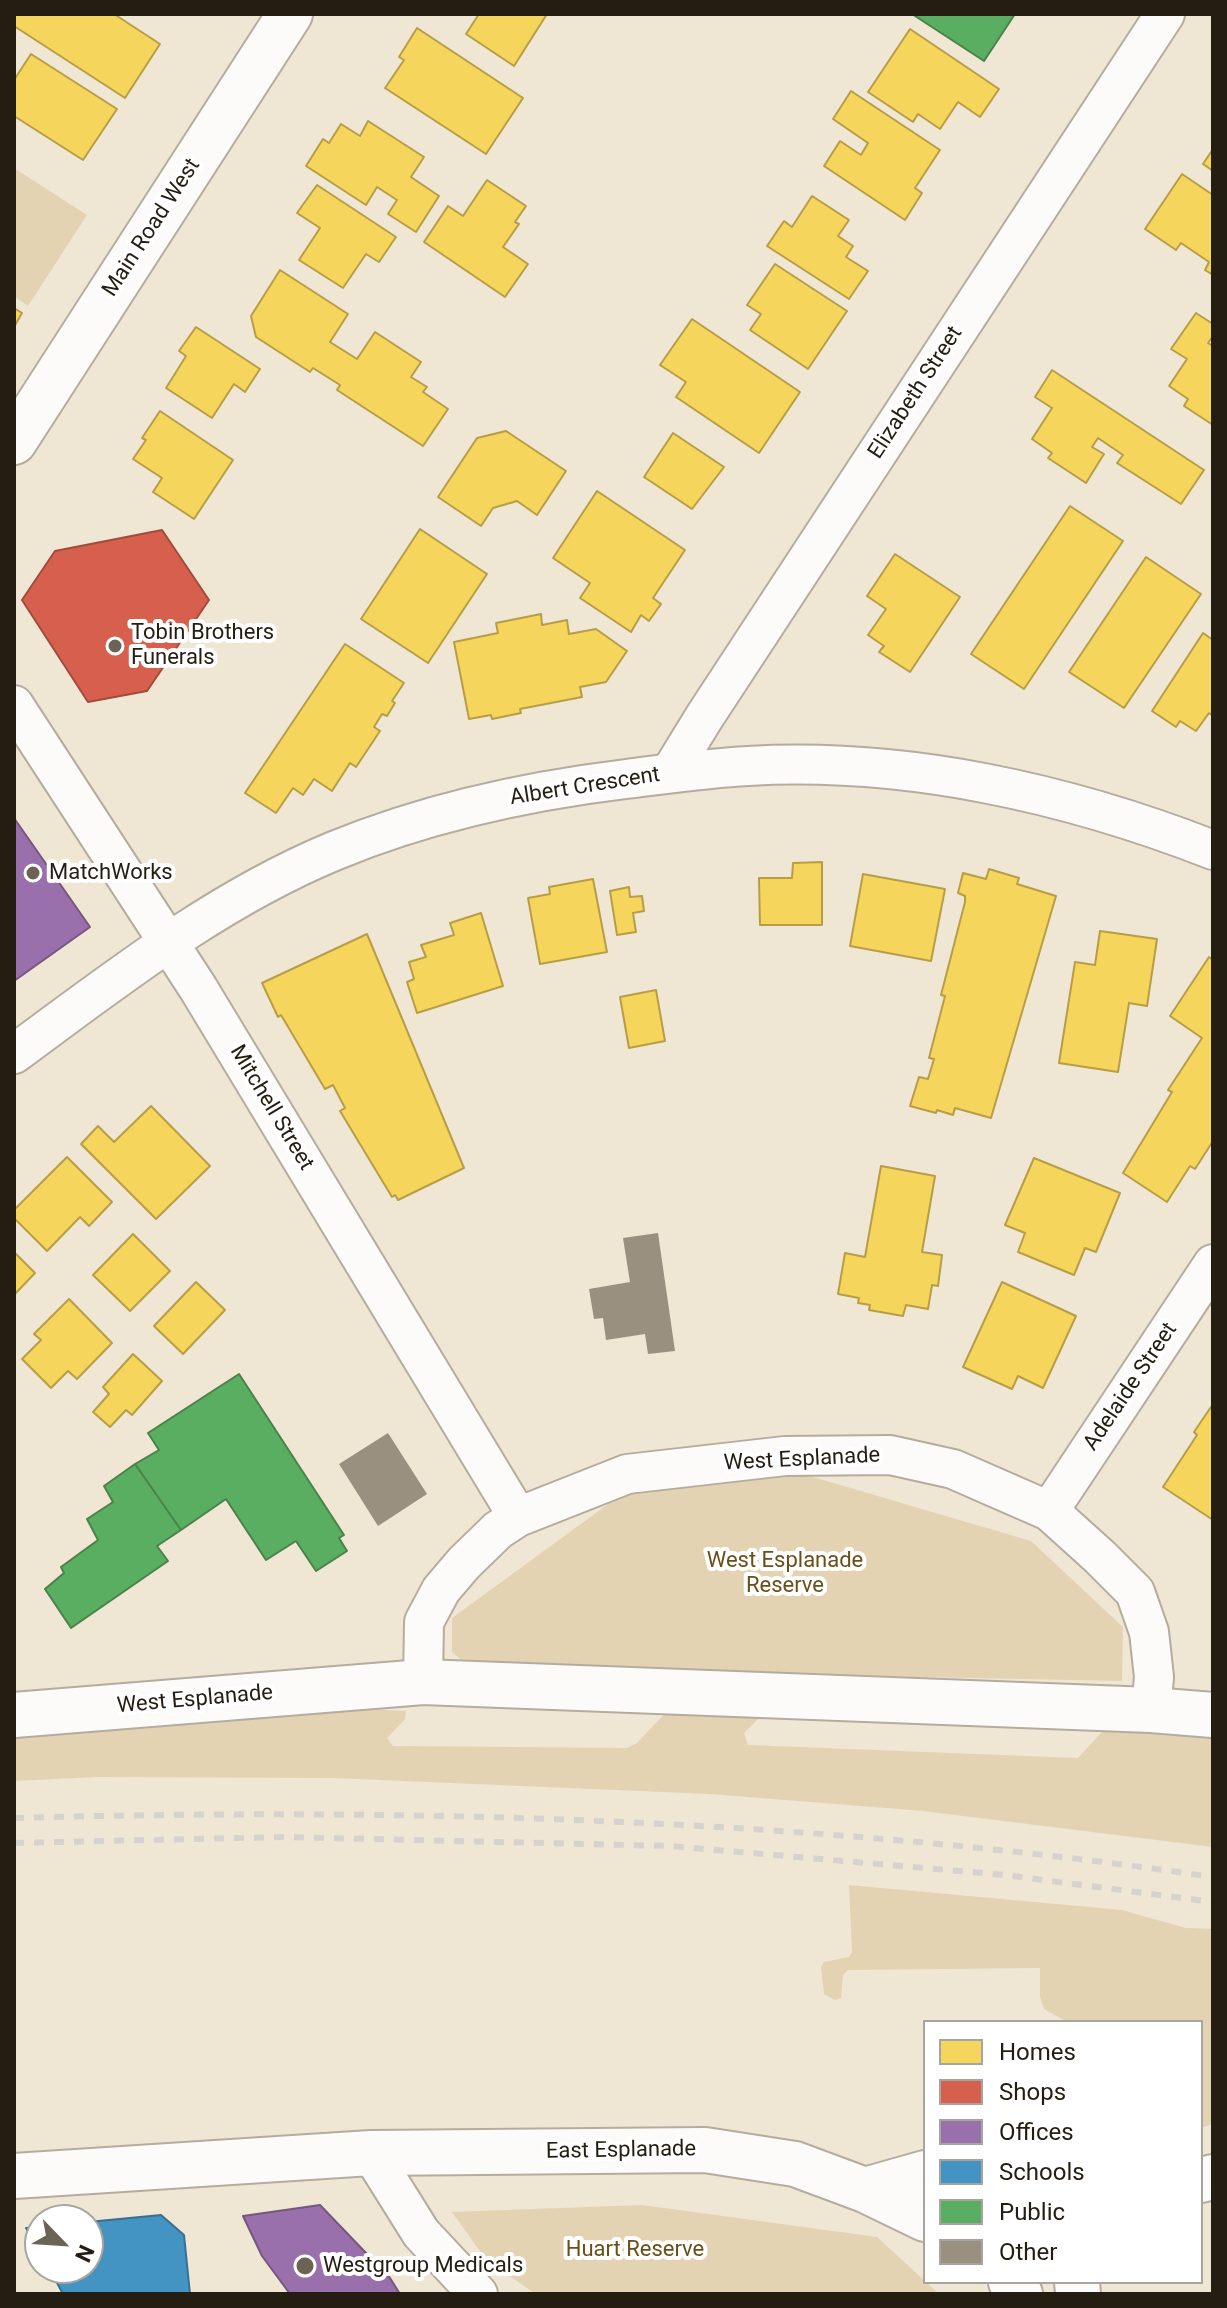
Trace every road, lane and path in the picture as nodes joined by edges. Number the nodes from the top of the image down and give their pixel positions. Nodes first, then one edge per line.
1 (1165, 14) edge
2 (283, 17) edge
3 (14, 442) edge
4 (14, 705) edge
5 (670, 773) junction
6 (1213, 850) edge
7 (166, 941) junction
8 (14, 1054) edge
9 (1213, 1264) edge
10 (1049, 1511) junction
11 (518, 1517) junction
12 (423, 1682) junction
13 (1151, 1710) junction
14 (14, 1715) edge
15 (1213, 1715) edge
16 (371, 2153) junction
17 (923, 2174) edge
18 (14, 2176) edge
19 (865, 2190) junction
20 (923, 2218) edge
21 (478, 2294) edge

1 - 5 street, Elizabeth Street
2 - 3 street, Main Road West
4 - 7 street, Mitchell Street
5 - 6 street, Albert Crescent
5 - 7 street, Albert Crescent
7 - 8 street, Albert Crescent
7 - 11 street, Mitchell Street
9 - 10 street, Adelaide Street
10 - 11 street, West Esplanade
10 - 13 street, West Esplanade
11 - 12 street, West Esplanade
12 - 13 street, West Esplanade
12 - 14 street, West Esplanade
13 - 15 street, West Esplanade
16 - 18 street, East Esplanade
16 - 19 street, East Esplanade
16 - 21 street
17 - 19 street
19 - 20 street, East Esplanade

